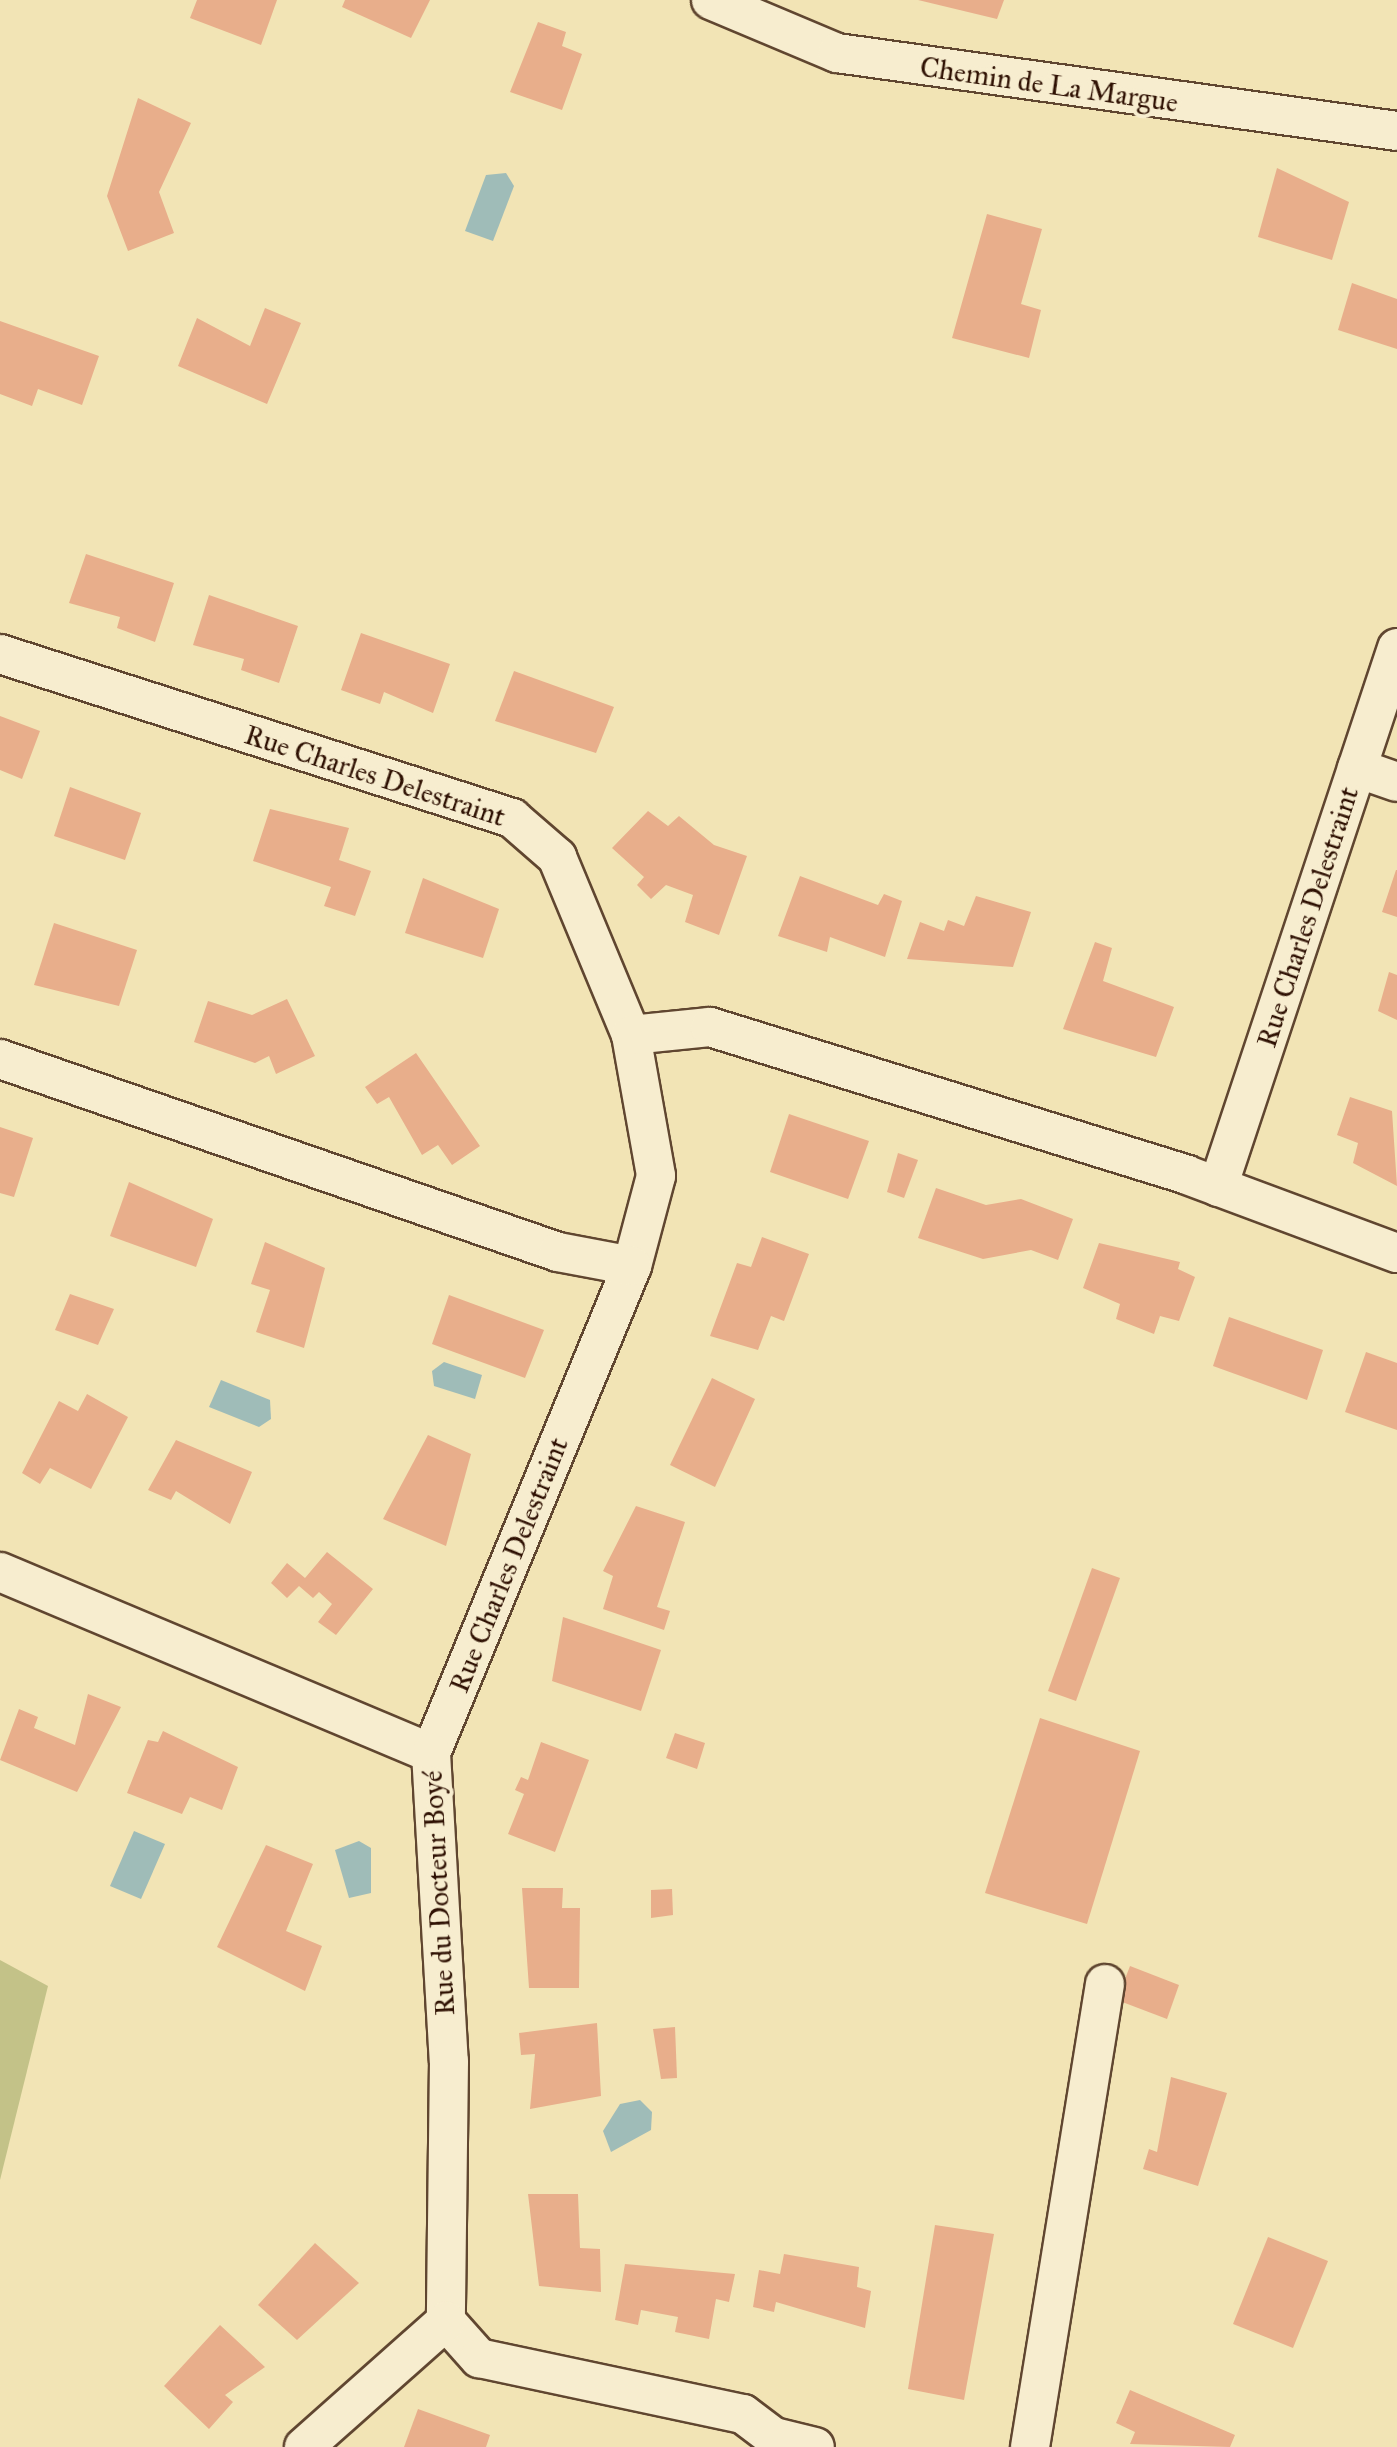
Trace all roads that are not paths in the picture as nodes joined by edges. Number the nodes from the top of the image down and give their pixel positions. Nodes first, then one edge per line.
1 (711, 0) edge
2 (1397, 131) edge
3 (1397, 648) edge
4 (0, 654) edge
5 (1357, 768) junction
6 (1397, 782) edge
7 (631, 1035) junction
8 (0, 1059) edge
9 (1218, 1186) junction
10 (1397, 1252) edge
11 (632, 1266) junction
12 (0, 1572) edge
13 (431, 1752) junction
14 (1105, 1984) dead end
15 (446, 2321) junction
16 (775, 2442) edge
17 (304, 2447) edge
18 (815, 2447) edge
19 (1030, 2447) edge

1 - 2 street, Chemin de La Margue
3 - 5 street, Rue Charles Delestraint
4 - 7 street, Rue Charles Delestraint
5 - 6 street
5 - 9 street, Rue Charles Delestraint
7 - 9 street
7 - 11 street, Rue Charles Delestraint
8 - 11 street
9 - 10 street
11 - 13 street, Rue Charles Delestraint
12 - 13 street, Rue du Docteur Boyé
13 - 15 street, Rue du Docteur Boyé
14 - 19 street
15 - 16 street
15 - 17 street
16 - 18 street

